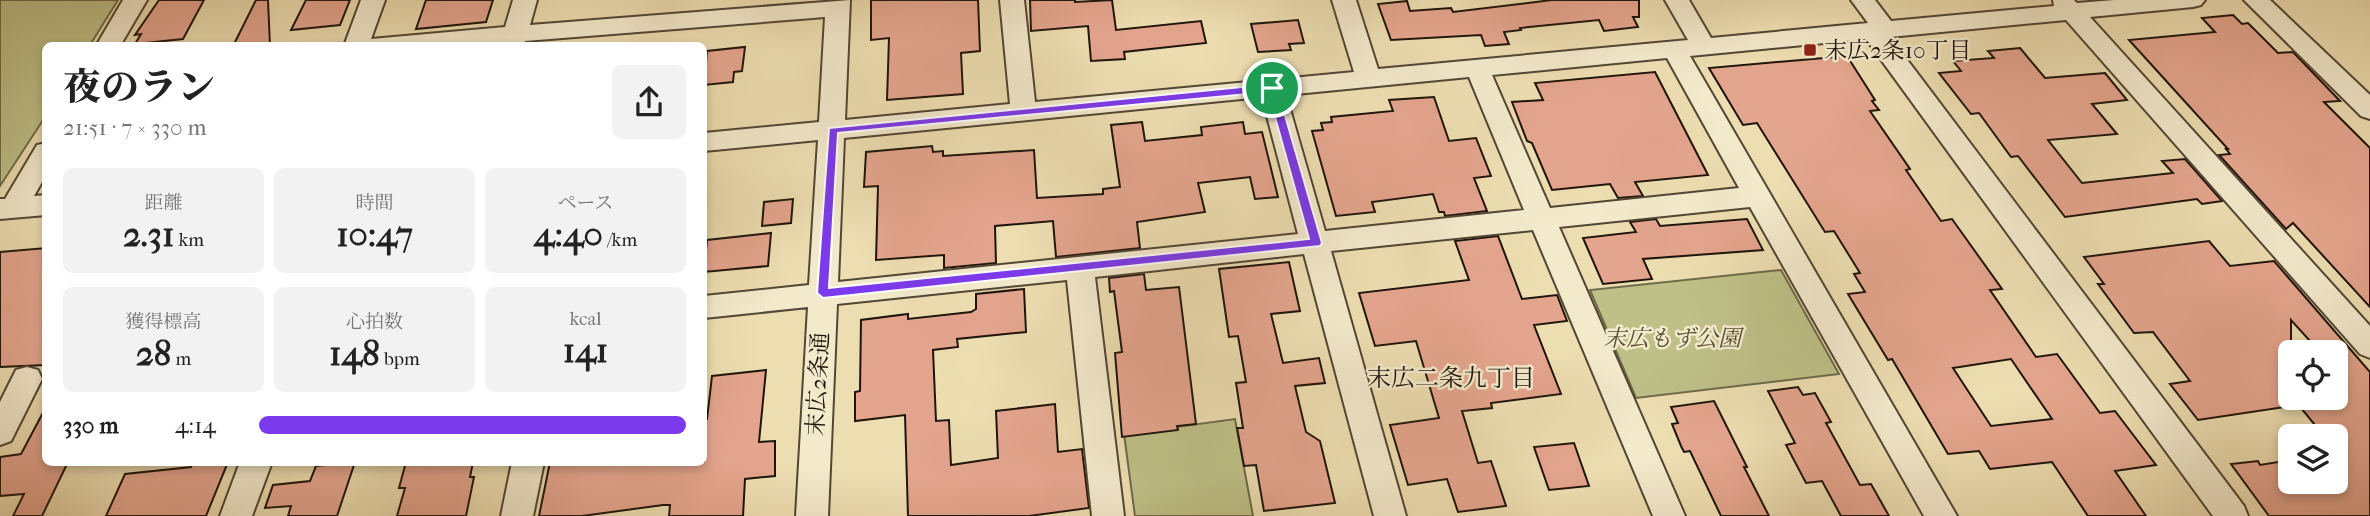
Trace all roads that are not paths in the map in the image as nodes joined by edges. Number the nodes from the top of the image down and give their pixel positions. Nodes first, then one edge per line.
1 (135, 0) edge
2 (373, 0) edge
3 (525, 0) edge
4 (1012, 0) edge
5 (1344, 0) edge
6 (1676, 0) edge
7 (1863, 0) edge
8 (2193, 0) edge
9 (2256, 0) edge
10 (837, 4) edge
11 (2066, 6) edge
12 (672, 10) edge
13 (1879, 30) junction
14 (513, 40) edge
15 (110, 42) edge
16 (357, 42) edge
17 (466, 42) edge
18 (1704, 47) junction
19 (1674, 50) junction
20 (1477, 68) junction
21 (1369, 79) junction
22 (1272, 88) junction
23 (2370, 110) edge
24 (1023, 112) junction
25 (833, 130) junction
26 (707, 142) edge
27 (42, 158) edge
28 (1758, 196) junction
29 (42, 205) edge
30 (6, 209) edge
31 (1543, 220) junction
32 (1316, 243) junction
33 (1080, 266) junction
34 (823, 293) junction
35 (707, 307) edge
36 (2370, 346) edge
37 (24, 379) edge
38 (0, 432) edge
39 (255, 466) edge
40 (527, 466) edge
41 (236, 516) edge
42 (517, 516) edge
43 (812, 516) edge
44 (1108, 516) edge
45 (1390, 516) edge
46 (1669, 516) edge
47 (1941, 516) edge
48 (2232, 516) edge

1 - 15 street
2 - 16 street
3 - 14 street
4 - 24 street
5 - 21 street
6 - 18 street
7 - 13 street
8 - 11 street
9 - 23 street
10 - 12 street
10 - 25 street, 末広2条通
11 - 13 street
11 - 36 street
12 - 14 street
13 - 18 street
13 - 48 street
14 - 17 street
18 - 19 street
19 - 20 street
19 - 28 street
20 - 21 street
20 - 31 street
21 - 22 street
22 - 24 street
22 - 32 street
24 - 25 street
25 - 26 street
25 - 34 street, 末広2条通
27 - 30 street
28 - 31 street
28 - 47 street
29 - 30 street
31 - 32 street
31 - 46 street
32 - 33 street
32 - 45 street
33 - 34 street
33 - 44 street
34 - 35 street
34 - 43 street, 末広2条通
37 - 38 street
39 - 41 street
40 - 42 street

